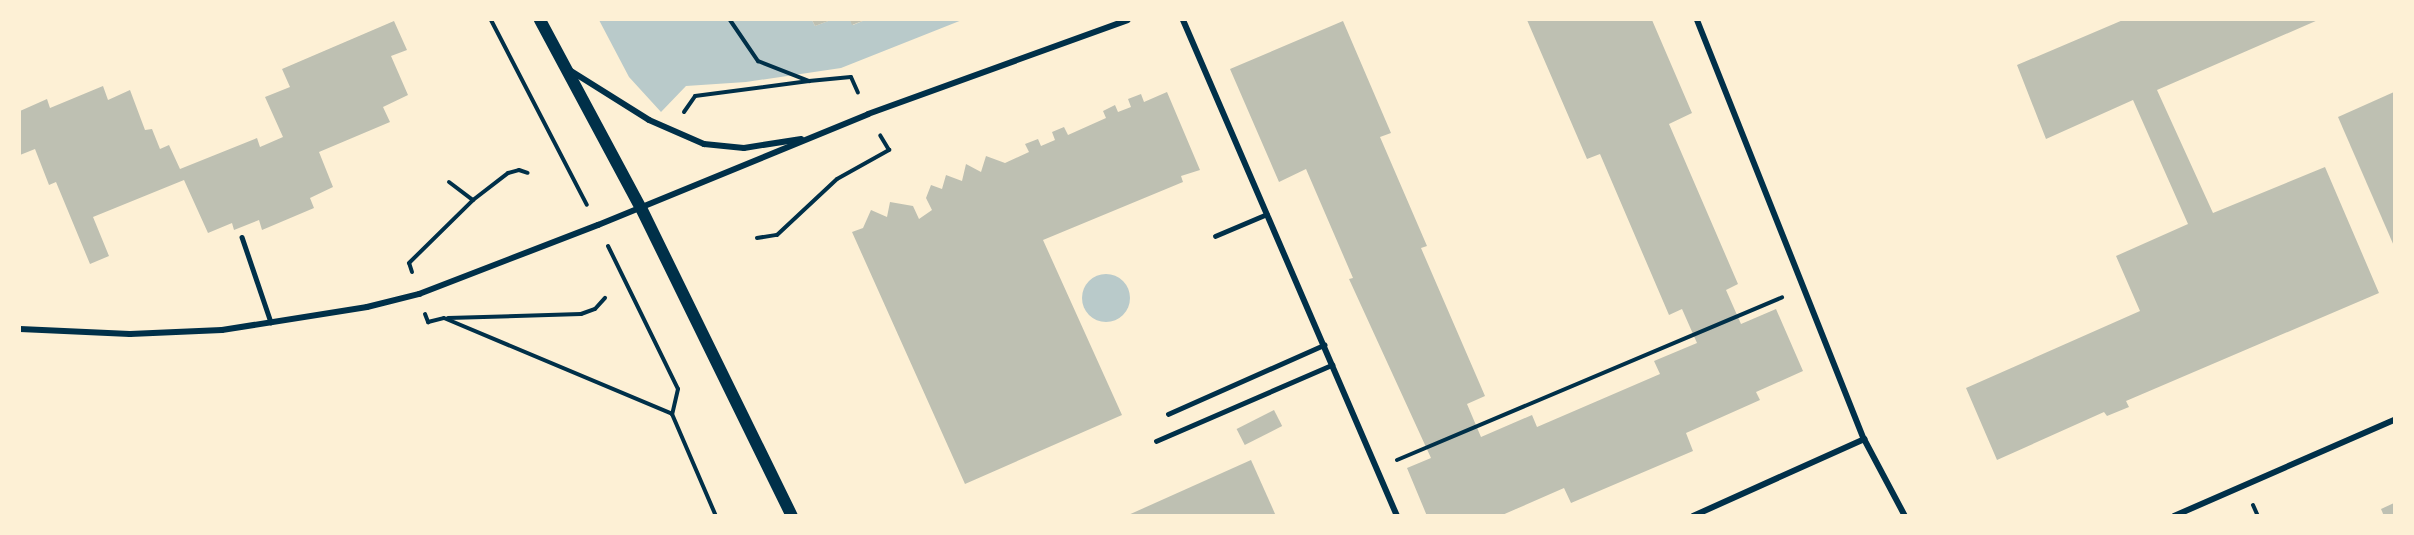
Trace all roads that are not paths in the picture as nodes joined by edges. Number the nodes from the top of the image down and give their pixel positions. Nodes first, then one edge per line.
1 (540, 20) edge
2 (1128, 20) edge
3 (1183, 20) edge
4 (1698, 20) edge
5 (566, 68) junction
6 (813, 137) junction
7 (641, 208) junction
8 (1268, 213) junction
9 (1215, 236) dead end
10 (242, 237) dead end
11 (271, 322) junction
12 (20, 329) edge
13 (1324, 345) junction
14 (1332, 365) junction
15 (1168, 414) dead end
16 (2394, 420) edge
17 (1864, 439) junction
18 (1156, 441) dead end
19 (792, 516) edge
20 (1398, 516) edge
21 (1692, 516) edge
22 (1905, 516) edge
23 (2174, 516) edge

1 - 5 main road
2 - 6 street
3 - 8 street
4 - 17 street
5 - 6 street
5 - 7 main road
6 - 7 street
7 - 11 street
7 - 19 main road
8 - 9 lane
8 - 13 street
10 - 11 lane
11 - 12 street
13 - 14 street
13 - 15 lane
14 - 18 lane
14 - 20 street
16 - 23 street
17 - 21 street
17 - 22 street

